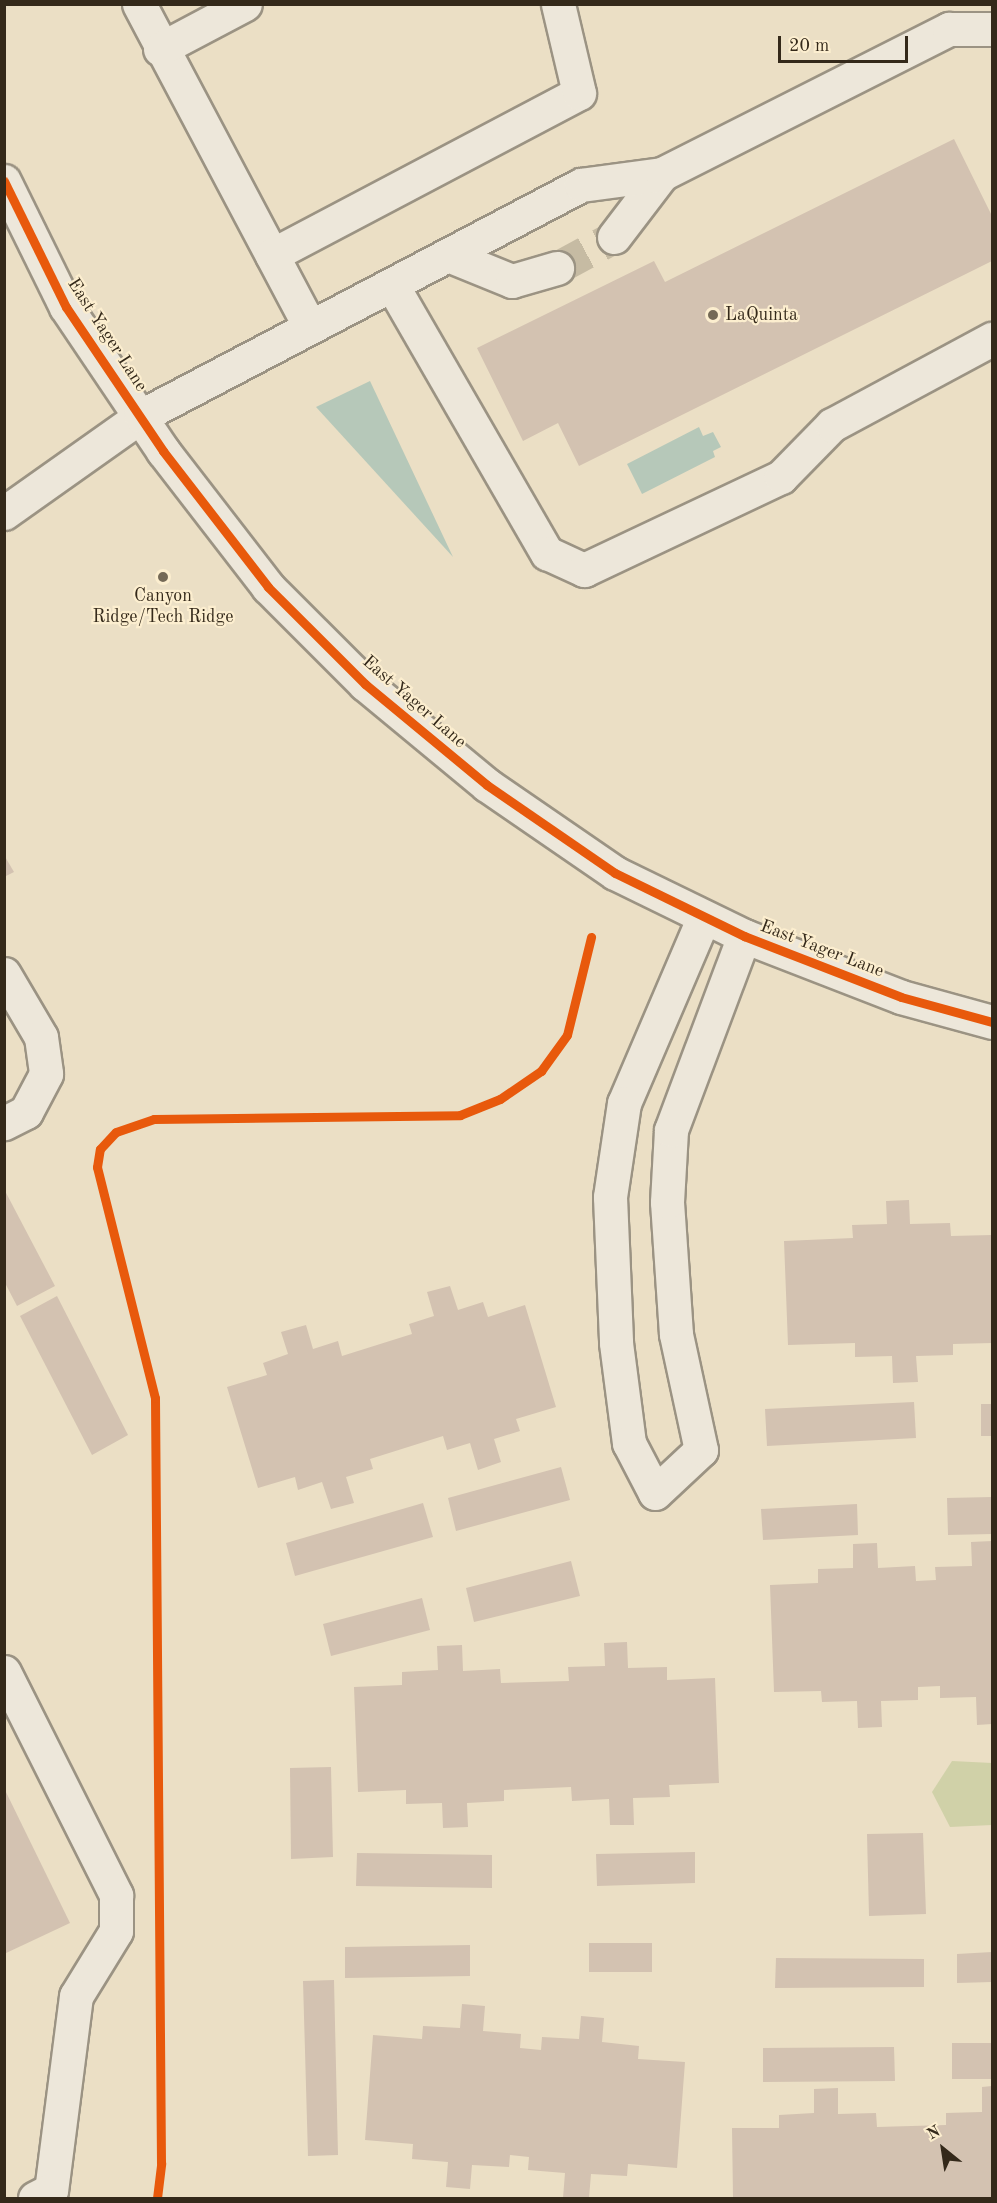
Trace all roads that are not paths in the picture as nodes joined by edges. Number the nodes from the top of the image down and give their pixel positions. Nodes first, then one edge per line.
1 (139, 4) edge
2 (245, 4) edge
3 (558, 4) edge
4 (993, 29) edge
5 (160, 49) junction
6 (663, 174) junction
7 (4, 181) edge
8 (614, 237) tunnel mouth
9 (272, 255) junction
10 (448, 255) junction
11 (557, 268) tunnel mouth
12 (392, 285) junction
13 (310, 327) junction
14 (993, 339) edge
15 (141, 416) junction
16 (4, 513) edge
17 (703, 919) junction
18 (744, 936) junction
19 (4, 974) edge
20 (993, 1022) edge
21 (4, 1123) edge
22 (4, 1672) edge
23 (35, 2199) edge

1 - 5 street
2 - 5 street
3 - 9 street
4 - 6 street
5 - 9 street
6 - 8 street
6 - 10 street
7 - 15 street, East Yager Lane
9 - 13 street
10 - 11 street
10 - 12 street
12 - 13 street
12 - 14 street
13 - 15 street
15 - 16 street
15 - 17 street, East Yager Lane
17 - 18 street, East Yager Lane
17 - 18 street
18 - 20 street, East Yager Lane
19 - 21 street
22 - 23 street

